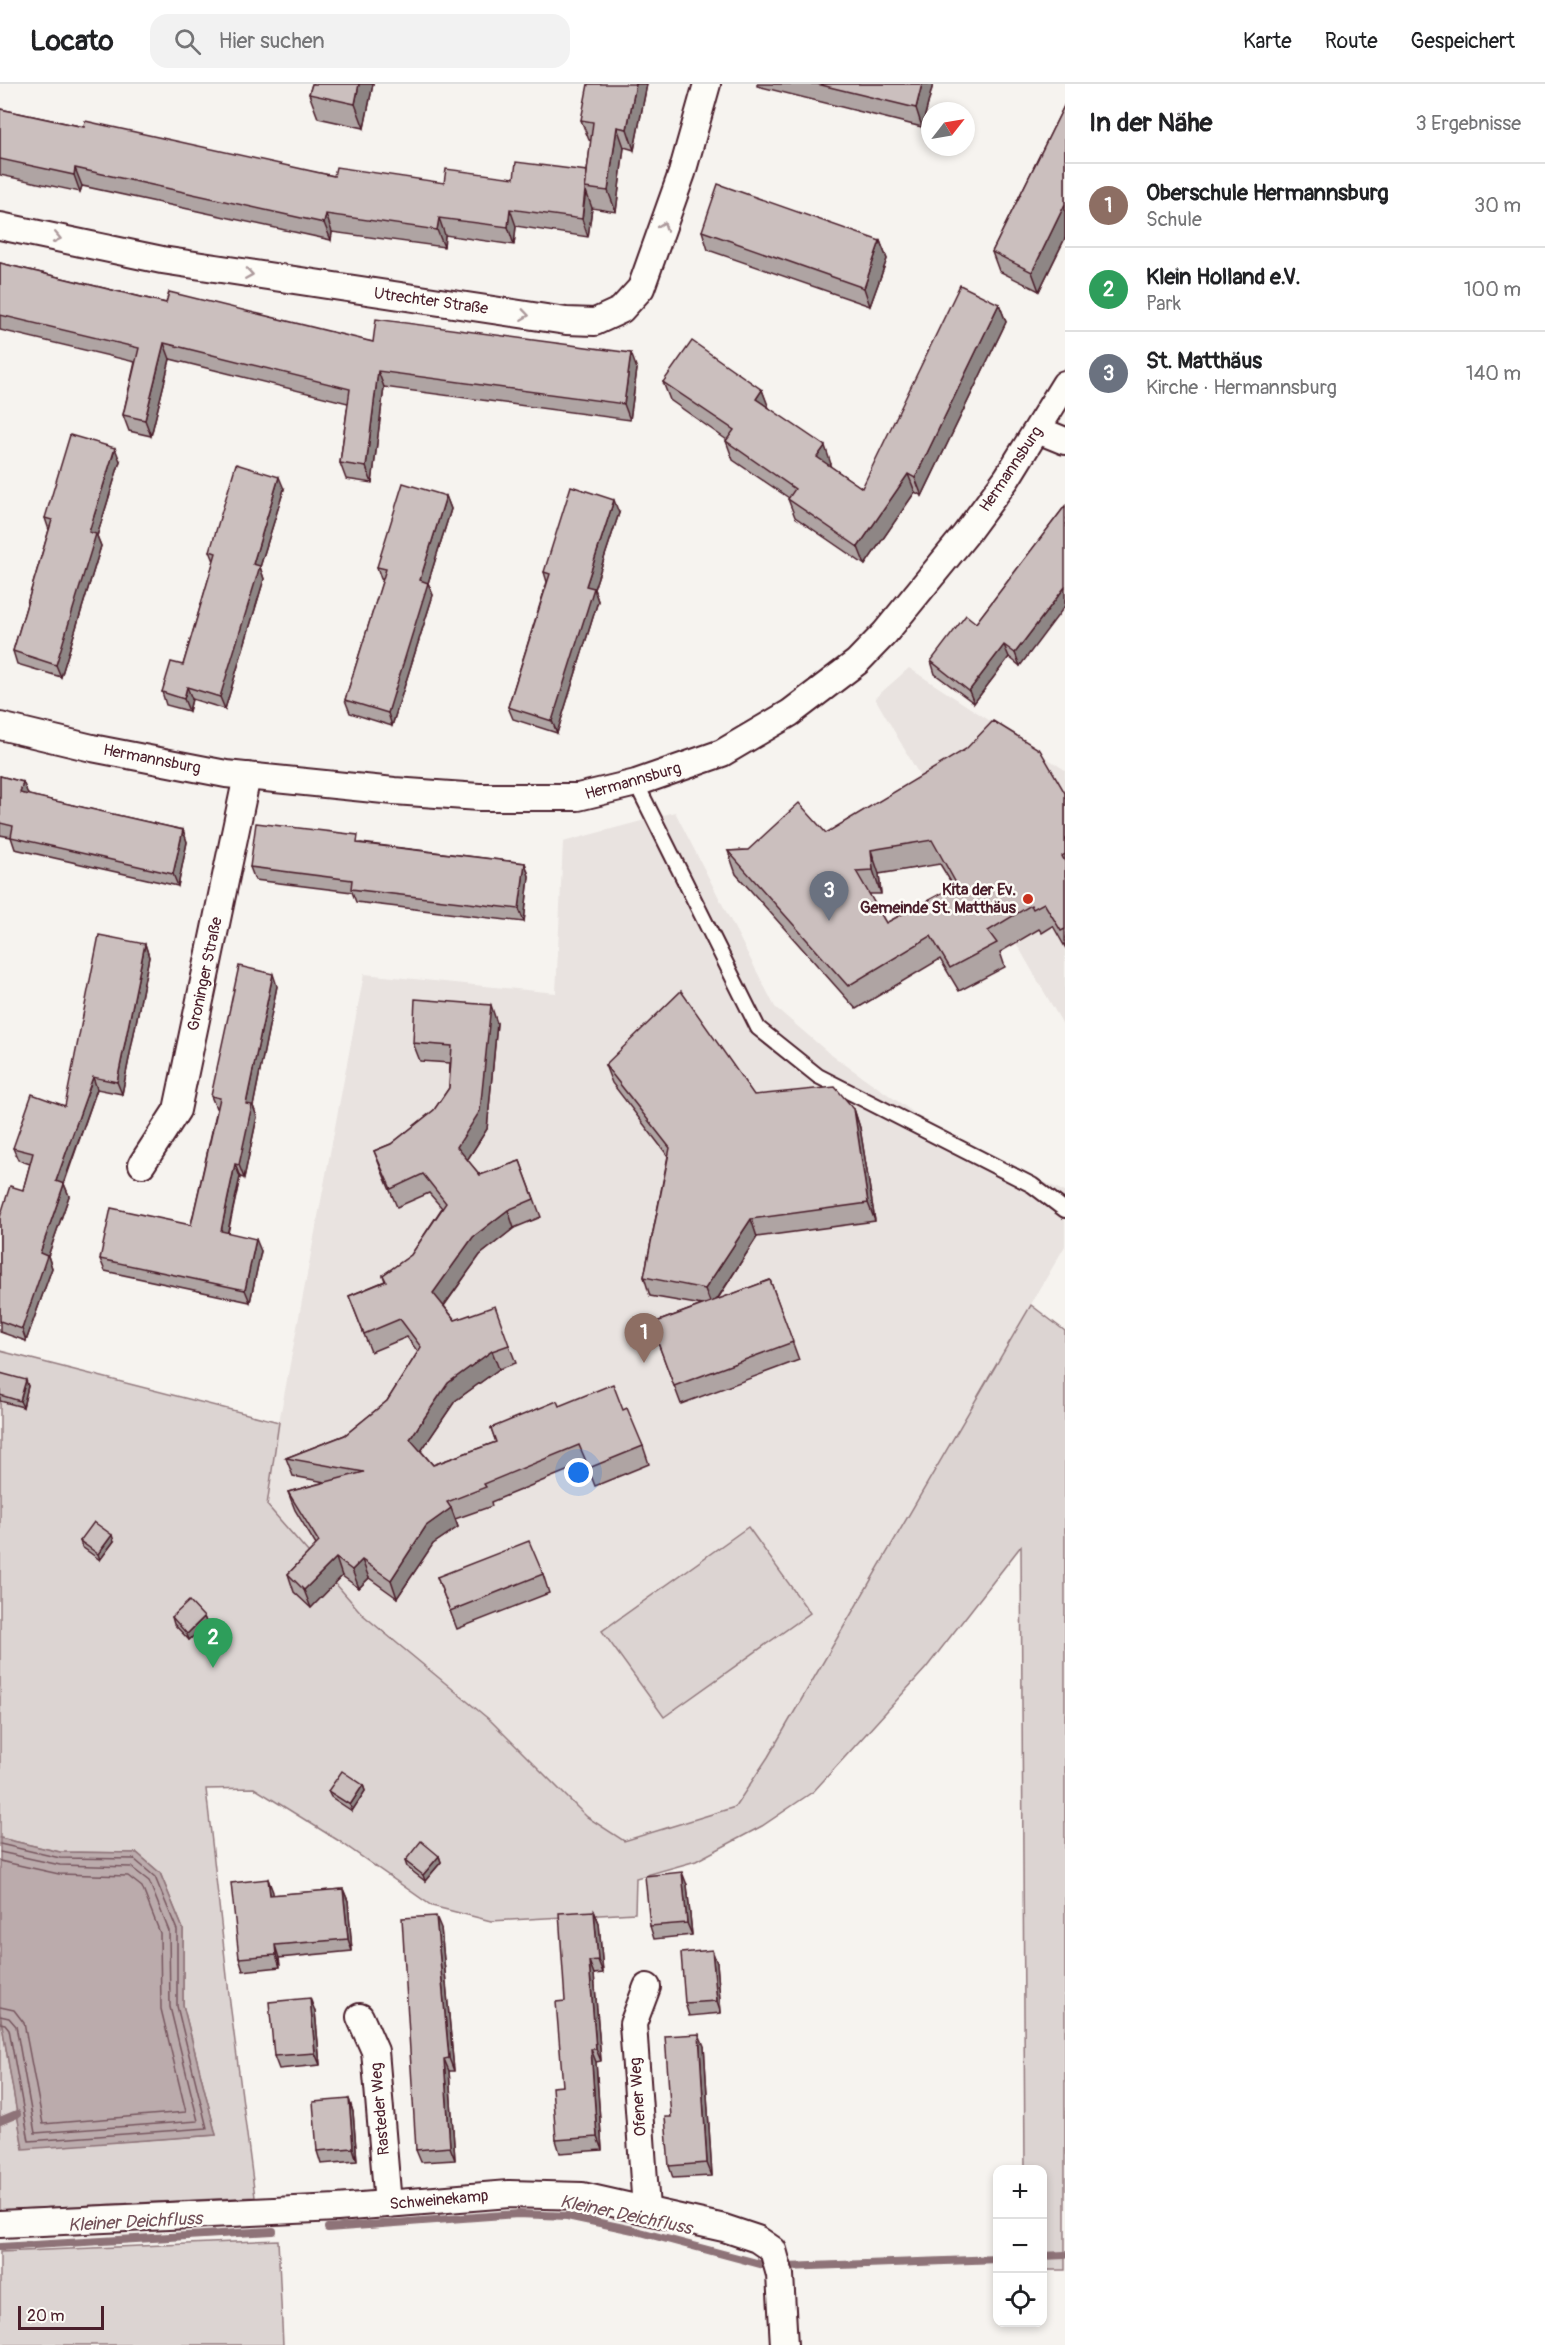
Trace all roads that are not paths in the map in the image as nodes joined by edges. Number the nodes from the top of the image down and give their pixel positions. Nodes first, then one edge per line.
1 (707, 84) edge
2 (0, 226) edge
3 (1065, 384) edge
4 (1038, 430) junction
5 (1065, 441) edge
6 (0, 726) edge
7 (247, 776) junction
8 (636, 783) junction
9 (142, 1164) dead end
10 (1065, 1210) edge
11 (647, 1987) dead end
12 (360, 2017) dead end
13 (388, 2204) junction
14 (646, 2209) junction
15 (0, 2224) edge
16 (784, 2345) edge

2 -> 1 street, Utrechter Straße
3 - 4 street, Hermannsburg
4 - 5 street
4 - 8 street, Hermannsburg
6 - 7 street, Hermannsburg
7 - 8 street, Hermannsburg
7 - 9 street, Groninger Straße
8 - 10 lane
11 - 14 street, Ofener Weg
12 - 13 street, Rasteder Weg
13 - 14 street, Schweinekamp
13 - 15 street, Schweinekamp
14 - 16 street, Schweinekamp

